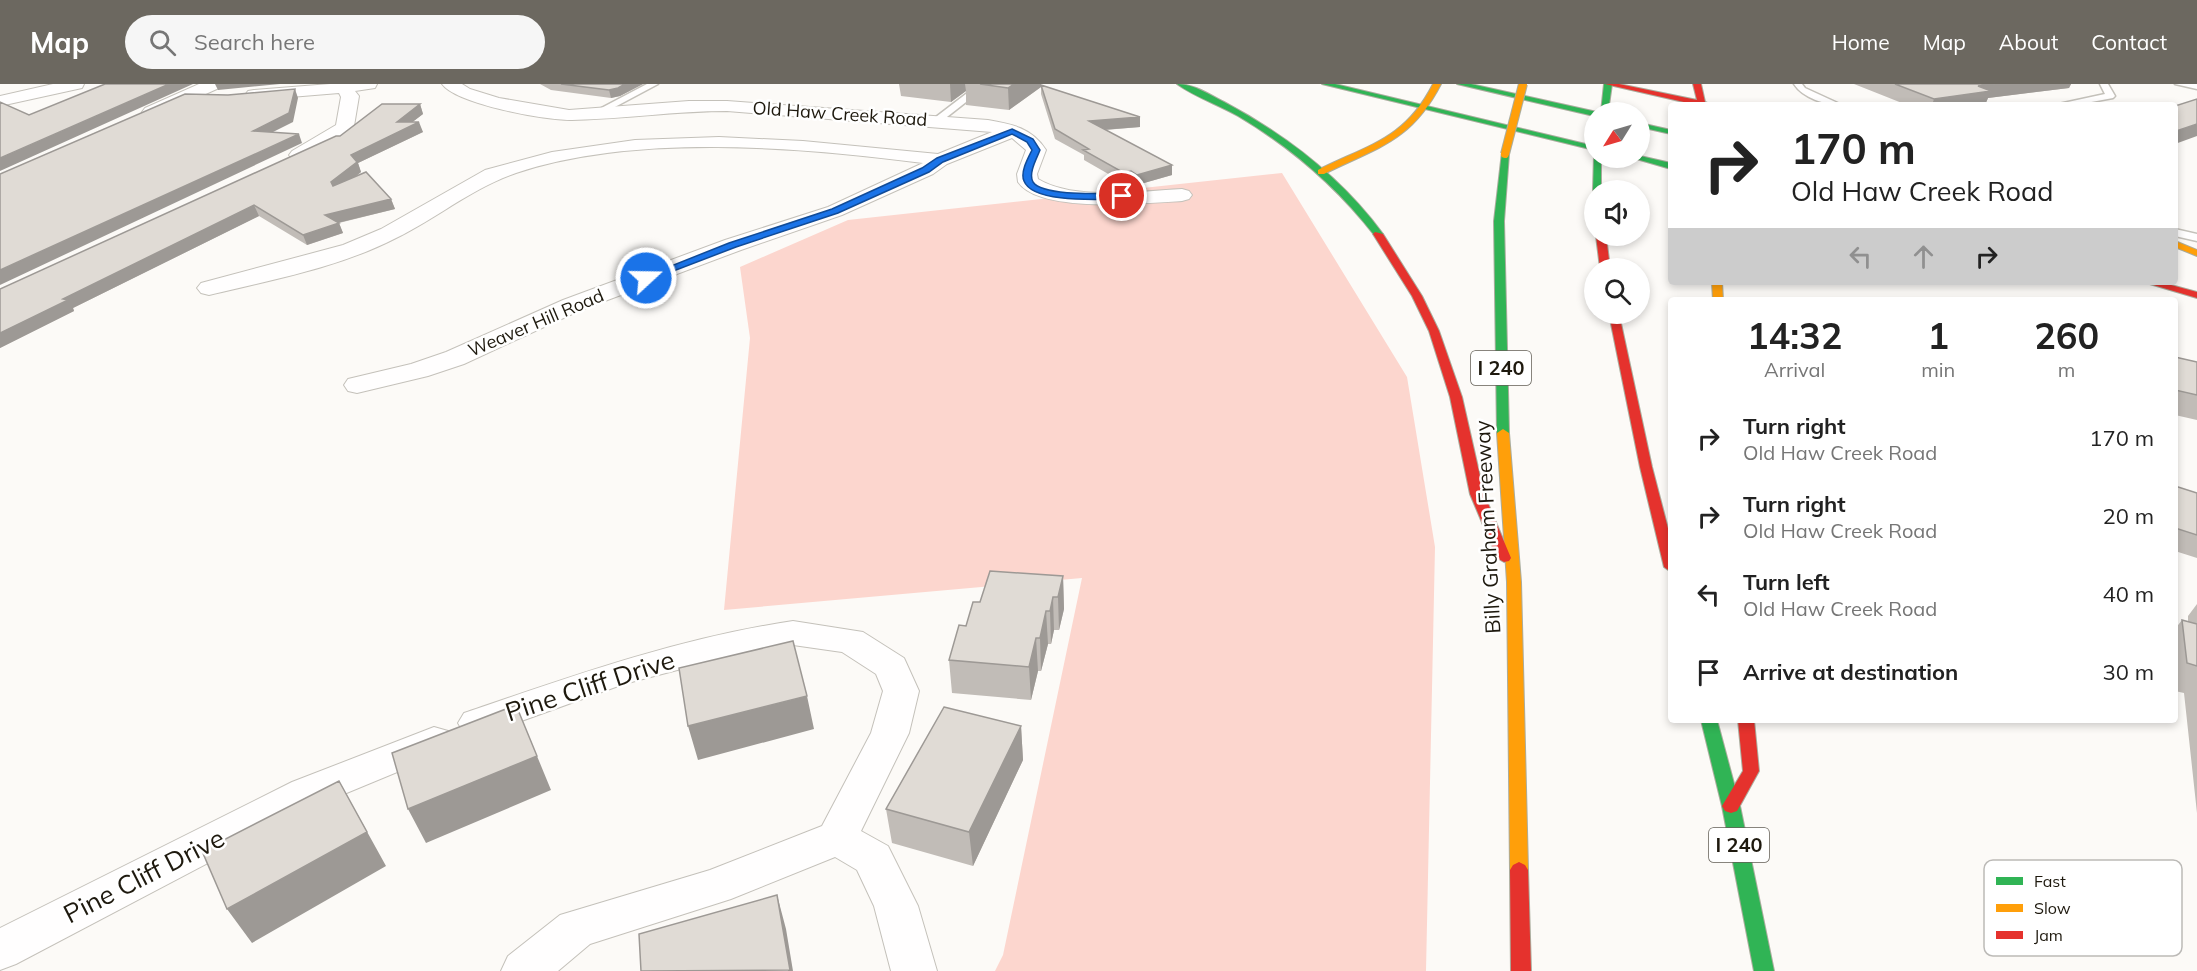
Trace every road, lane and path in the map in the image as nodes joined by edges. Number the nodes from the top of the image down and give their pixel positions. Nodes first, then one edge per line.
1 (76, 84) edge
2 (369, 84) edge
3 (450, 84) edge
4 (654, 84) edge
5 (985, 84) edge
6 (1181, 84) edge
7 (1326, 84) edge
8 (1461, 84) edge
9 (1523, 84) edge
10 (1608, 84) edge
11 (1697, 84) edge
12 (1798, 84) edge
13 (2104, 84) edge
14 (2179, 84) edge
15 (2197, 86) edge
16 (344, 89) junction
17 (224, 93) edge
18 (1433, 96) edge
19 (0, 101) edge
20 (1605, 102) edge
21 (1694, 102) edge
22 (1703, 102) edge
23 (1830, 102) edge
24 (2076, 102) edge
25 (1584, 112) edge
26 (595, 114) junction
27 (136, 119) edge
28 (935, 122) junction
29 (1650, 127) edge
30 (1012, 131) junction
31 (1668, 131) edge
32 (1584, 144) edge
33 (940, 160) junction
34 (1650, 161) edge
35 (279, 165) edge
36 (1668, 165) edge
37 (1321, 171) junction
38 (1182, 195) dead end
39 (2178, 233) edge
40 (2197, 238) edge
41 (2178, 245) edge
42 (2197, 253) edge
43 (2178, 256) edge
44 (2197, 261) edge
45 (2159, 285) edge
46 (209, 288) dead end
47 (2197, 295) edge
48 (1616, 324) edge
49 (357, 385) dead end
50 (1668, 555) edge
51 (1514, 582) junction
52 (1710, 723) edge
53 (1746, 723) edge
54 (1731, 806) junction
55 (837, 838) junction
56 (0, 950) edge
57 (524, 971) edge
58 (914, 971) edge
59 (1521, 971) edge
60 (1764, 971) edge

1 - 19 street
2 - 16 street
3 - 26 street, Old Haw Creek Road
4 - 26 lane
5 - 28 lane
6 - 37 main road
7 - 18 main road
8 - 25 main road
9 - 51 main road, Billy Graham Freeway / I 240, bridge
10 - 20 main road
10 - 21 main road
11 - 22 main road
12 - 23 lane
13 - 24 lane
14 - 15 lane
16 - 17 street
16 - 35 street
17 - 27 street
18 - 32 main road
18 - 37 main road
26 - 28 street, Old Haw Creek Road
28 - 30 street, Old Haw Creek Road
29 - 31 main road
30 - 33 street, Weaver Hill Road
30 - 38 street, Old Haw Creek Road
33 - 46 street
33 - 49 street, Weaver Hill Road
34 - 36 main road
37 - 51 main road
39 - 40 lane
41 - 42 main road
43 - 44 main road
45 - 47 main road
48 - 50 main road
51 - 59 main road, Billy Graham Freeway / I 240
52 - 54 main road, I 240
53 - 54 main road
54 - 60 main road, I 240
55 - 56 street, Pine Cliff Drive
55 - 57 street
55 - 58 street

